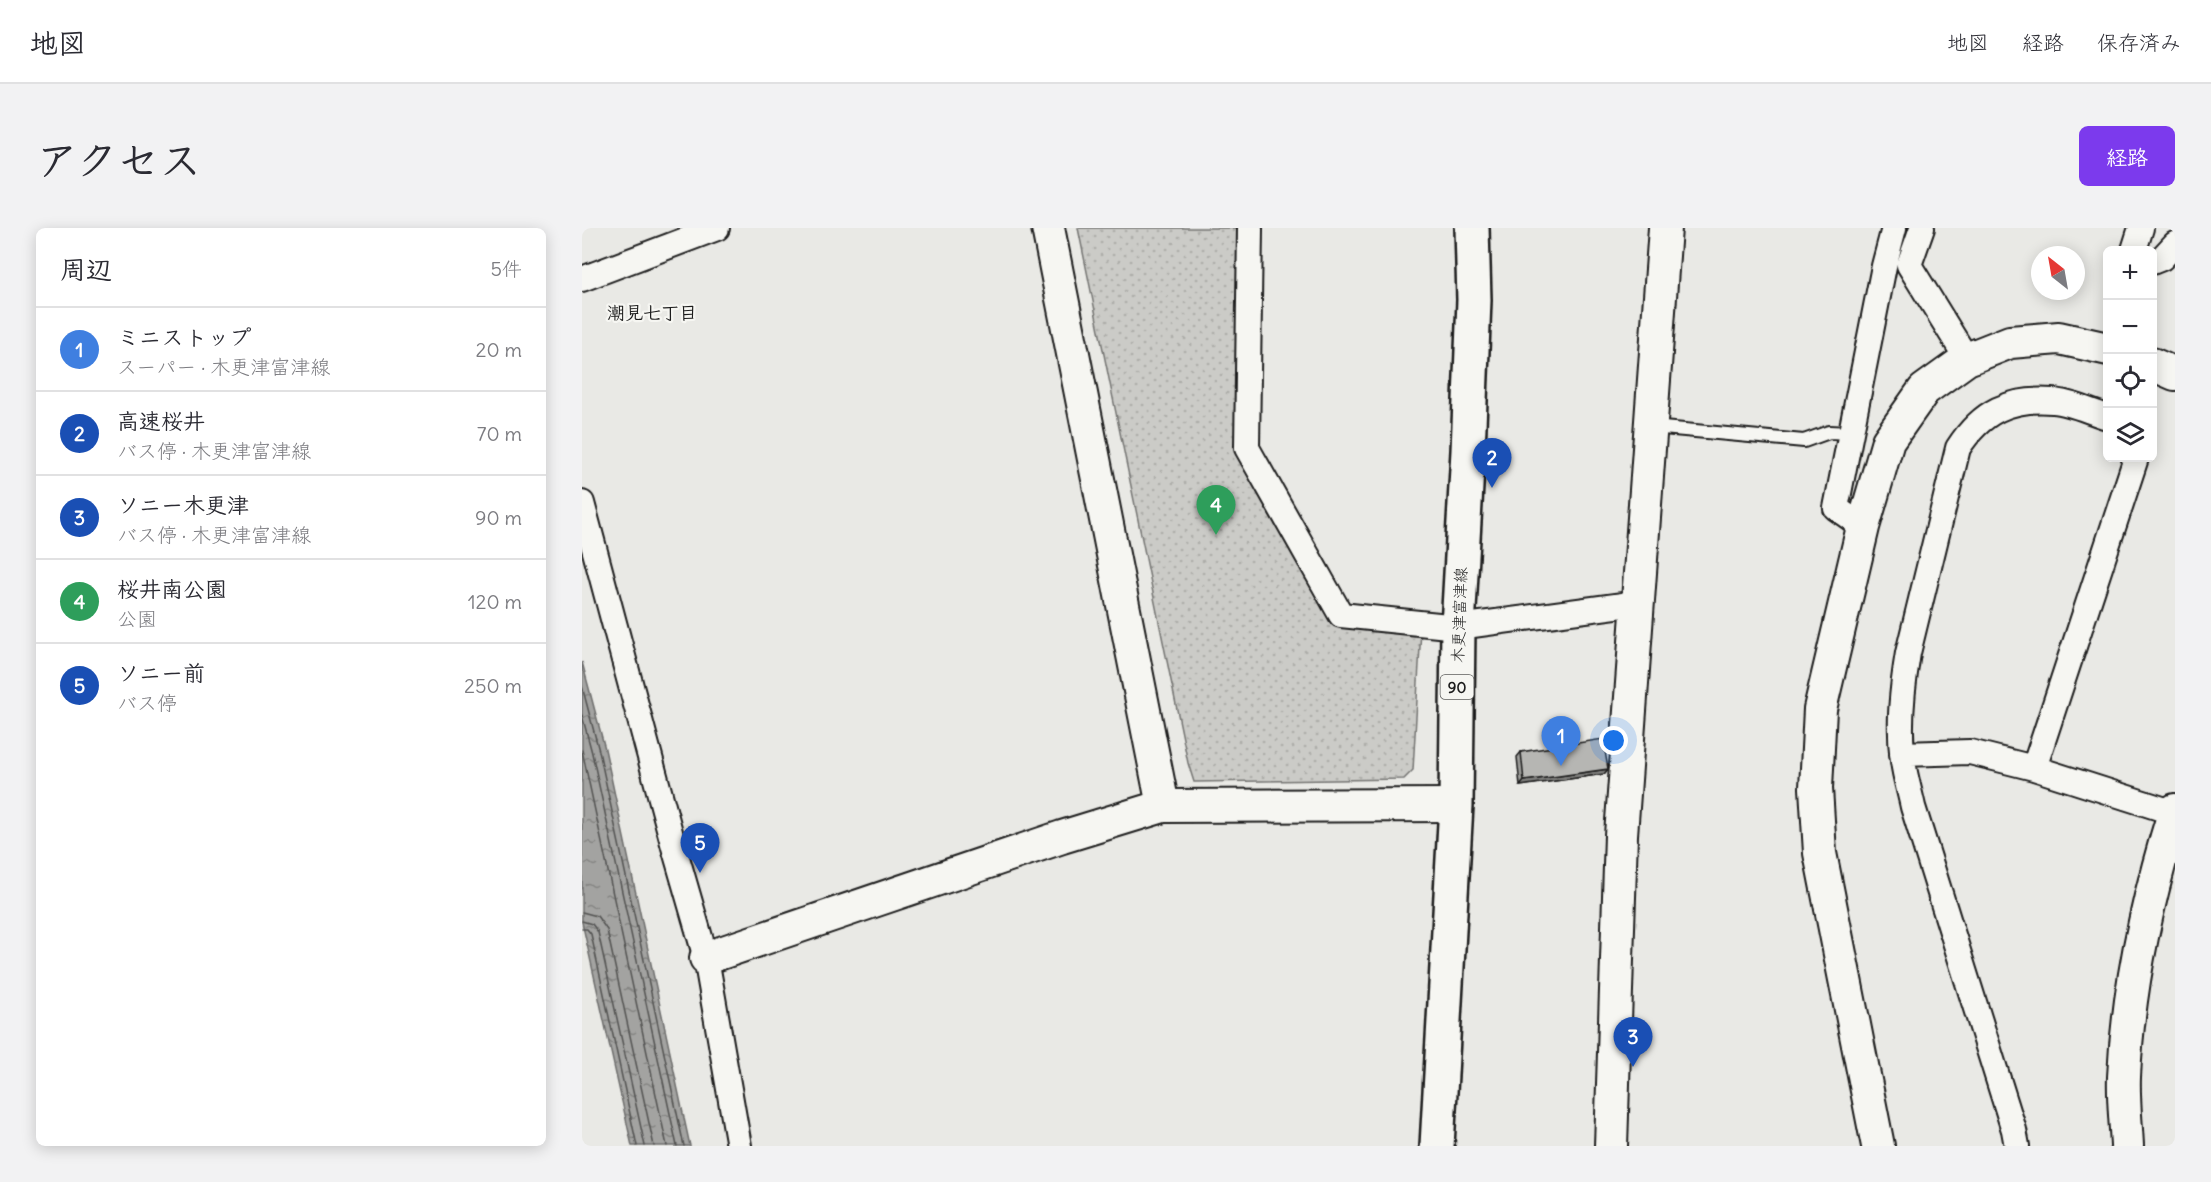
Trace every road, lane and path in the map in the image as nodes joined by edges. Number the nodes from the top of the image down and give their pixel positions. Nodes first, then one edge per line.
1 (717, 228) edge
2 (1048, 228) edge
3 (1250, 228) edge
4 (1472, 228) edge
5 (1665, 228) edge
6 (1894, 228) edge
7 (1922, 228) edge
8 (2141, 228) edge
9 (2175, 244) edge
10 (2135, 246) edge
11 (2157, 260) edge
12 (582, 279) edge
13 (2103, 342) edge
14 (1967, 359) junction
15 (2157, 366) edge
16 (2175, 374) edge
17 (2103, 415) edge
18 (1651, 427) junction
19 (1850, 433) junction
20 (2135, 462) edge
21 (582, 503) edge
22 (1863, 527) junction
23 (1638, 603) junction
24 (1458, 627) junction
25 (1902, 754) junction
26 (2034, 768) junction
27 (1456, 804) junction
28 (1163, 806) junction
29 (2175, 812) edge
30 (706, 958) junction
31 (739, 1146) edge
32 (1437, 1146) edge
33 (1611, 1146) edge
34 (1878, 1146) edge
35 (2017, 1146) edge
36 (2127, 1146) edge

1 - 12 street
2 - 28 street
3 - 24 street
4 - 24 main road, 木更津富津線 / 90
5 - 18 street
6 - 19 street
7 - 14 street
8 - 10 street
9 - 11 street
13 - 14 street
14 - 22 street
15 - 16 street
17 - 25 street
18 - 19 lane
18 - 23 street
19 - 22 street
20 - 26 street
21 - 30 street
22 - 34 street
23 - 24 street
23 - 33 street
24 - 27 main road, 木更津富津線 / 90
25 - 26 street
25 - 35 street
26 - 29 street
27 - 28 street
27 - 32 main road, 木更津富津線 / 90
28 - 30 street
29 - 36 street
30 - 31 street

